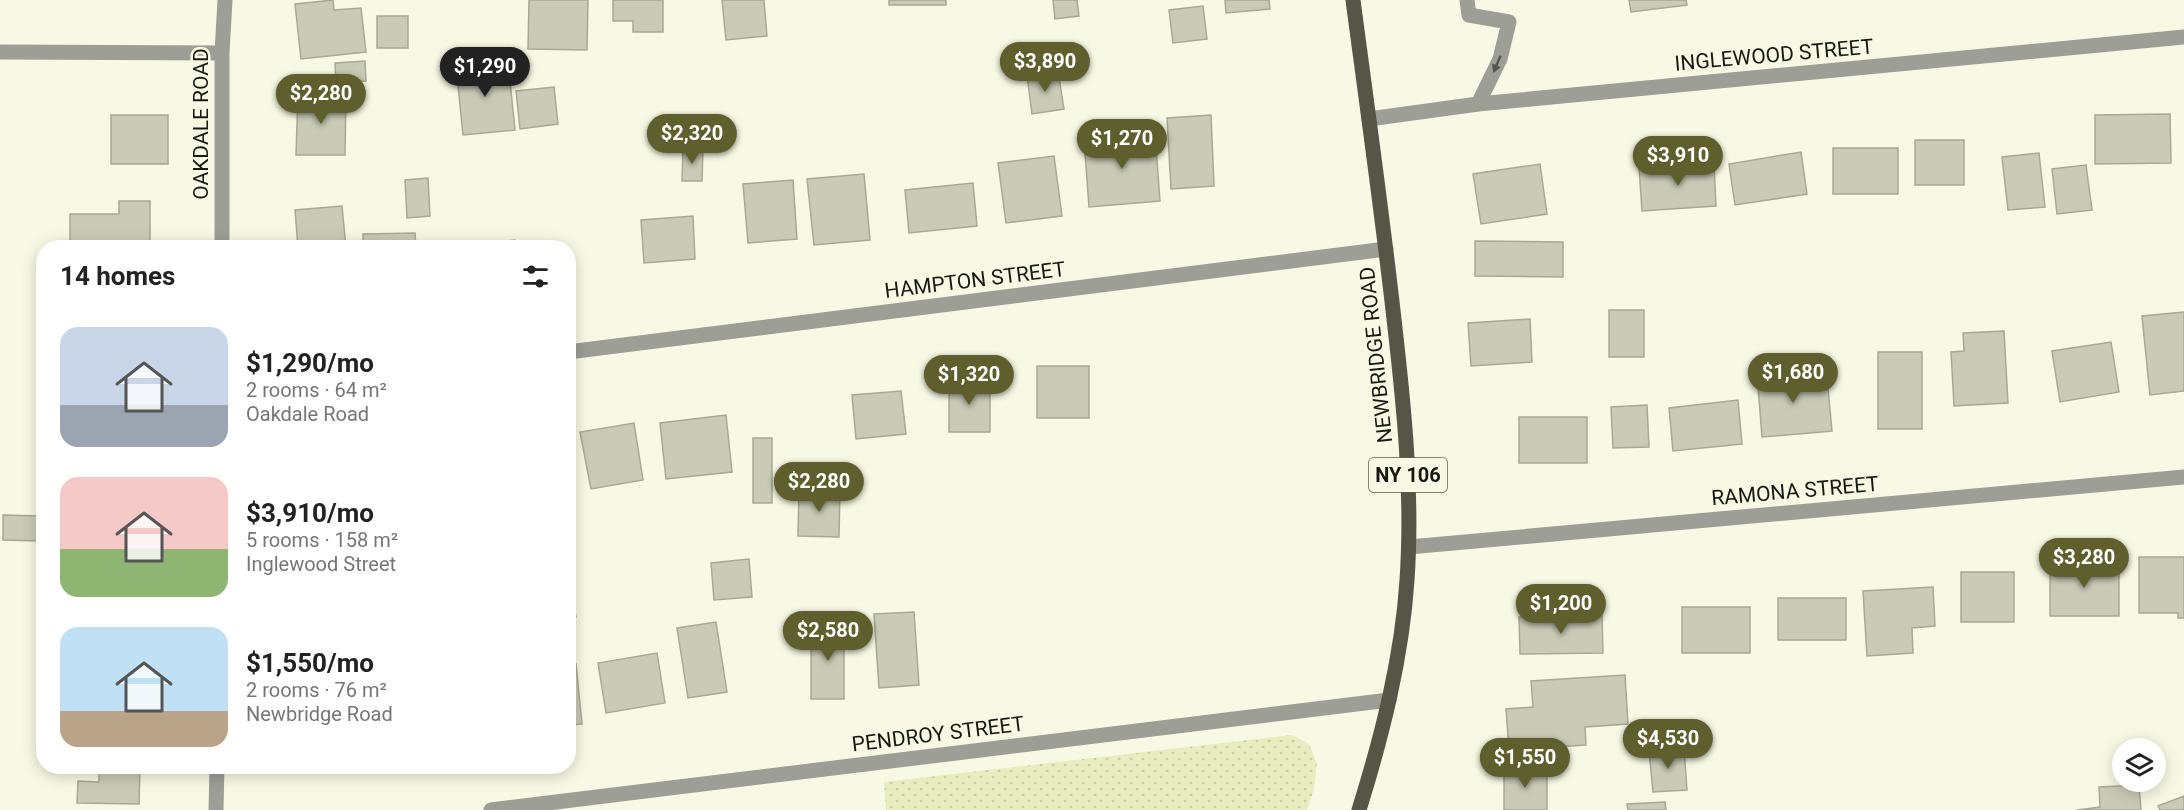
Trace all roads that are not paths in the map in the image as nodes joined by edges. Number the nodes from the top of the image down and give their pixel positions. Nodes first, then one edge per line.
1 (225, 0) edge
2 (1353, 0) edge
3 (1467, 0) edge
4 (2184, 37) edge
5 (0, 52) edge
6 (222, 52) junction
7 (1478, 104) junction
8 (1369, 119) junction
9 (222, 240) edge
10 (1386, 249) junction
11 (576, 351) edge
12 (2184, 477) edge
13 (1409, 547) junction
14 (1389, 700) junction
15 (216, 774) edge
16 (216, 810) edge
17 (491, 810) edge
18 (1359, 810) edge

1 - 6 street, OAKDALE ROAD
2 - 8 main road, NEWBRIDGE ROAD / NY 106
3 -> 7 street
4 - 7 street, INGLEWOOD STREET
5 - 6 street
6 - 9 street, OAKDALE ROAD
7 - 8 street, INGLEWOOD STREET
8 - 10 main road, NEWBRIDGE ROAD / NY 106
10 - 11 street, HAMPTON STREET
10 - 13 main road, NEWBRIDGE ROAD / NY 106
12 - 13 street, RAMONA STREET
13 - 14 main road, NEWBRIDGE ROAD / NY 106
14 - 17 street, PENDROY STREET
14 - 18 main road, NEWBRIDGE ROAD / NY 106
15 - 16 street

